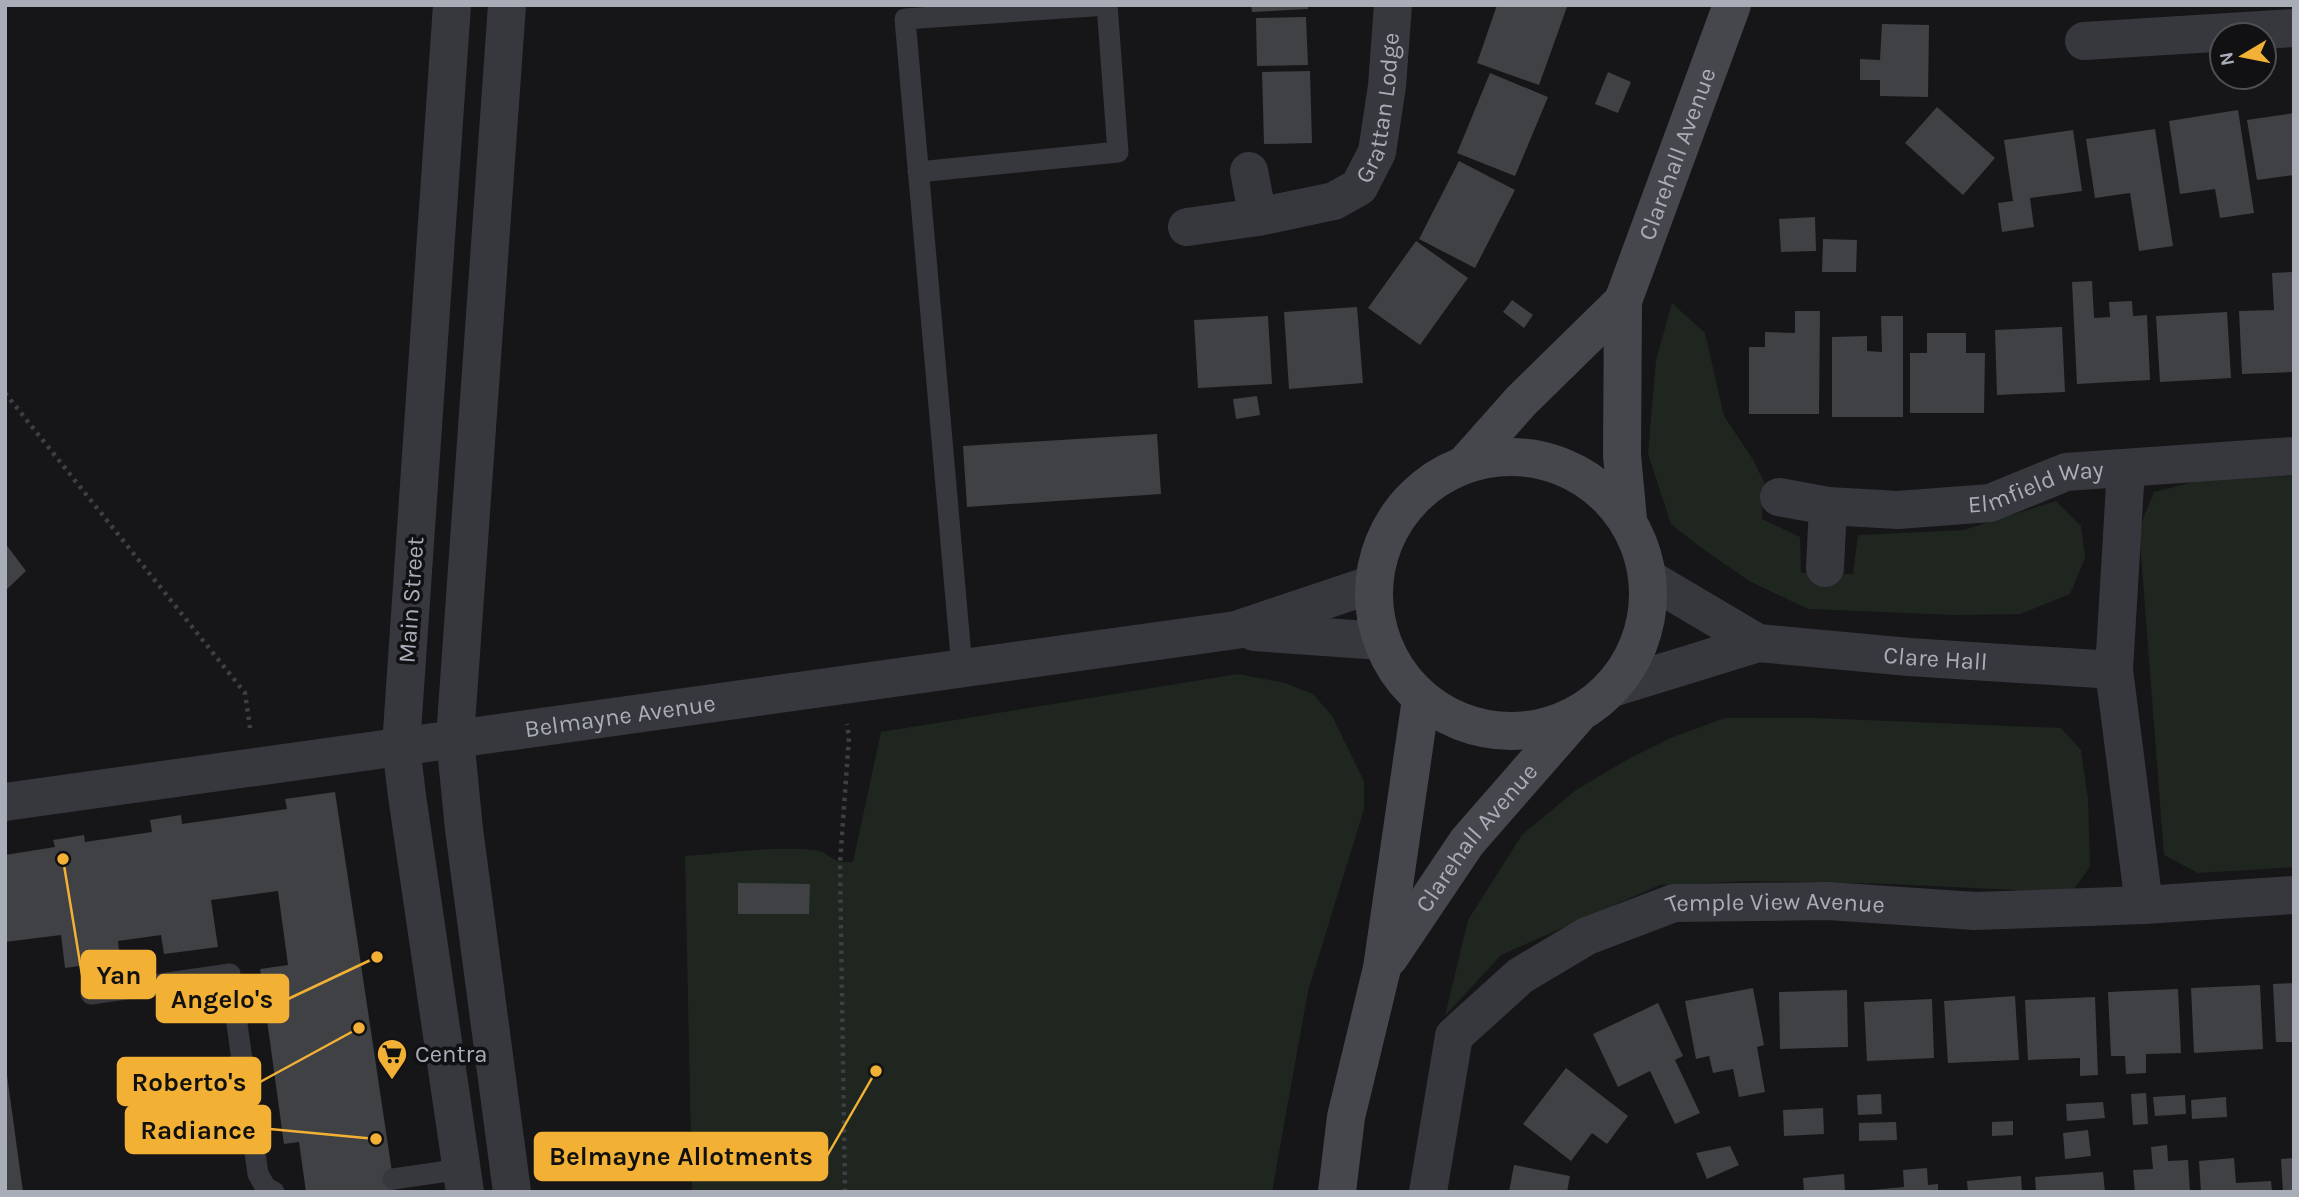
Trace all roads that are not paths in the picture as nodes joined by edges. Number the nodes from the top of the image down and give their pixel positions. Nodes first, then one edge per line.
1 (452, 5) edge
2 (507, 5) edge
3 (1393, 5) edge
4 (1732, 5) edge
5 (2294, 28) edge
6 (2084, 41) dead end
7 (1249, 171) dead end
8 (918, 172) junction
9 (1258, 217) junction
10 (1187, 227) dead end
11 (1623, 301) junction
12 (2294, 456) edge
13 (1465, 464) junction
14 (2126, 468) junction
15 (1779, 497) dead end
16 (1828, 506) junction
17 (1628, 520) junction
18 (1825, 568) dead end
19 (1648, 578) junction
20 (1373, 584) junction
21 (1236, 630) junction
22 (1381, 641) junction
23 (1758, 643) junction
24 (962, 668) junction
25 (2115, 670) junction
26 (1612, 688) junction
27 (1421, 699) junction
28 (1578, 715) junction
29 (455, 738) junction
30 (401, 746) junction
31 (5, 802) edge
32 (2294, 895) edge
33 (2144, 905) junction
34 (1382, 968) junction
35 (91, 994) dead end
36 (393, 1179) dead end
37 (463, 1180) edge
38 (274, 1192) edge
39 (512, 1192) edge
40 (1337, 1192) edge
41 (1428, 1192) edge

1 - 30 street, Main Street
2 - 29 street
3 - 9 street, Grattan Lodge
4 - 11 main road, Clarehall Avenue
5 - 6 street
7 - 9 street
8 - 8 lane
8 - 24 lane
9 - 10 street, Grattan Lodge
11 - 13 main road, Clarehall Avenue
11 - 17 main road, Clarehall Avenue
12 - 14 street, Elmfield Way
13 - 17 main road
13 - 20 main road
14 - 16 street, Elmfield Way
14 - 25 street
15 - 16 street, Elmfield Way
16 - 18 street
17 - 19 main road
19 - 23 street, Clare Hall
19 - 26 main road
20 - 21 street, Belmayne Avenue
20 - 22 main road
21 - 22 street, Belmayne Avenue
21 - 24 street, Belmayne Avenue
22 - 27 main road
23 - 25 street, Clare Hall
23 - 26 street, Clare Hall
24 - 29 street, Belmayne Avenue
25 - 33 street
26 - 28 main road
27 - 28 main road
27 - 34 main road, Clarehall Avenue
28 - 34 main road, Clarehall Avenue
29 - 30 street, Belmayne Avenue
29 - 39 street
30 - 31 street, Belmayne Avenue
30 - 37 street, Main Street
32 - 33 street, Temple View Avenue
33 - 41 street, Temple View Avenue
34 - 40 main road, Clarehall Avenue
35 - 38 lane
36 - 37 lane

